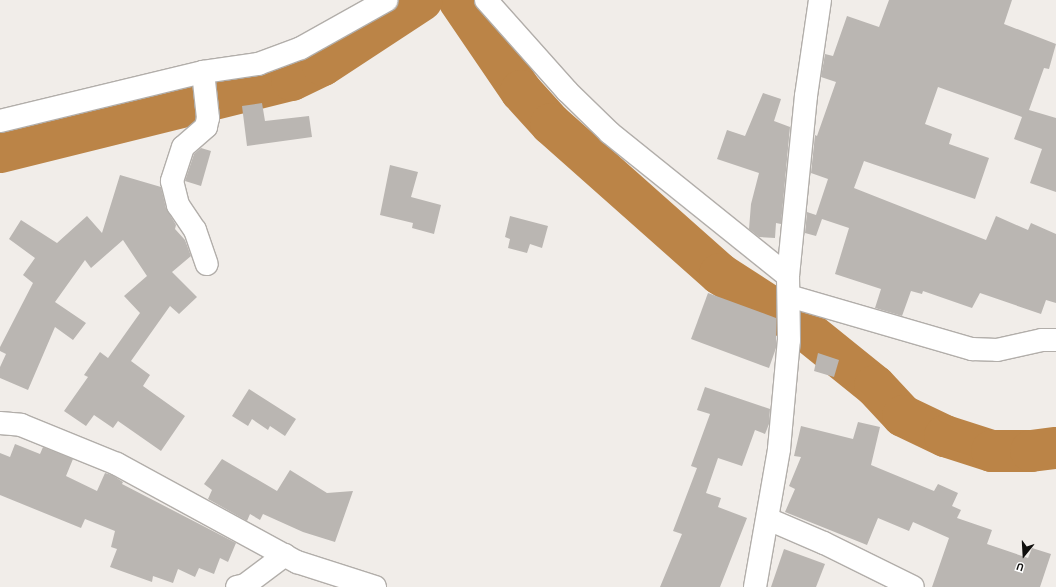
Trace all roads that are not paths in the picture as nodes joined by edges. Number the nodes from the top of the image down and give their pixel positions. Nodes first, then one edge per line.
1 (387, 0) edge
2 (486, 0) edge
3 (820, 0) edge
4 (204, 72) junction
5 (0, 121) edge
6 (207, 264) dead end
7 (789, 293) junction
8 (1056, 340) edge
9 (0, 422) edge
10 (768, 519) junction
11 (285, 555) junction
12 (238, 587) edge
13 (375, 587) edge
14 (755, 587) edge
15 (913, 587) edge

1 - 4 street
2 - 7 street
3 - 7 street
4 - 5 street
4 - 6 street
7 - 8 street
7 - 10 street
9 - 11 street
10 - 14 street
10 - 15 street
11 - 12 street
11 - 13 street

